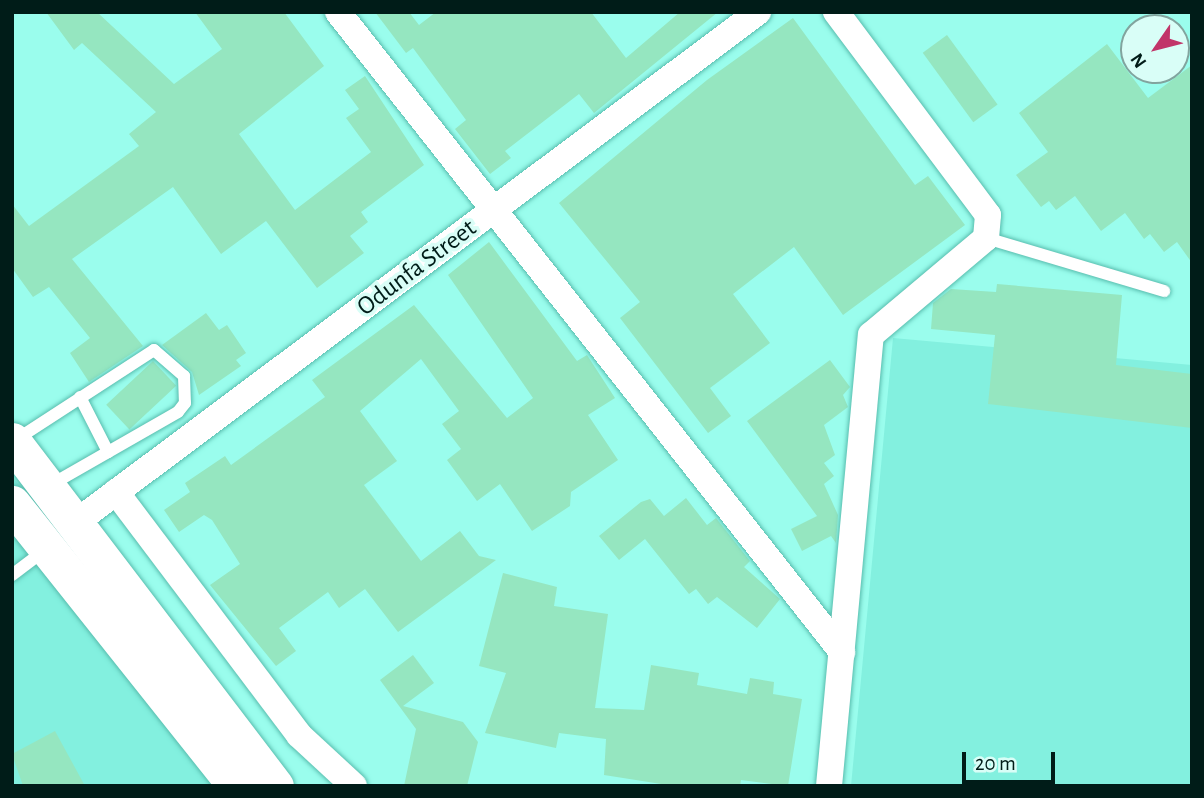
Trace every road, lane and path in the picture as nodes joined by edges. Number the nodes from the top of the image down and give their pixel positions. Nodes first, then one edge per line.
1 (338, 12) edge
2 (758, 12) edge
3 (836, 12) edge
4 (496, 209) junction
5 (986, 238) junction
6 (1164, 291) dead end
7 (80, 397) junction
8 (13, 441) edge
9 (108, 452) junction
10 (48, 486) junction
11 (116, 492) junction
12 (12, 503) edge
13 (75, 523) junction
14 (48, 547) junction
15 (12, 575) edge
16 (842, 652) junction
17 (236, 786) edge
18 (275, 786) edge
19 (354, 786) edge
20 (829, 786) edge

1 - 4 street
2 - 4 street, Odunfa Street
3 - 5 street
4 - 11 street, Odunfa Street
4 - 16 street
5 - 6 lane
5 - 16 street
7 - 8 lane
7 - 9 lane
7 - 9 lane
8 - 10 main road
9 - 10 lane
10 - 13 main road
11 - 13 street, Odunfa Street
11 - 19 street
12 - 14 main road
13 - 18 main road
14 - 15 lane
14 - 17 main road
16 - 20 street

